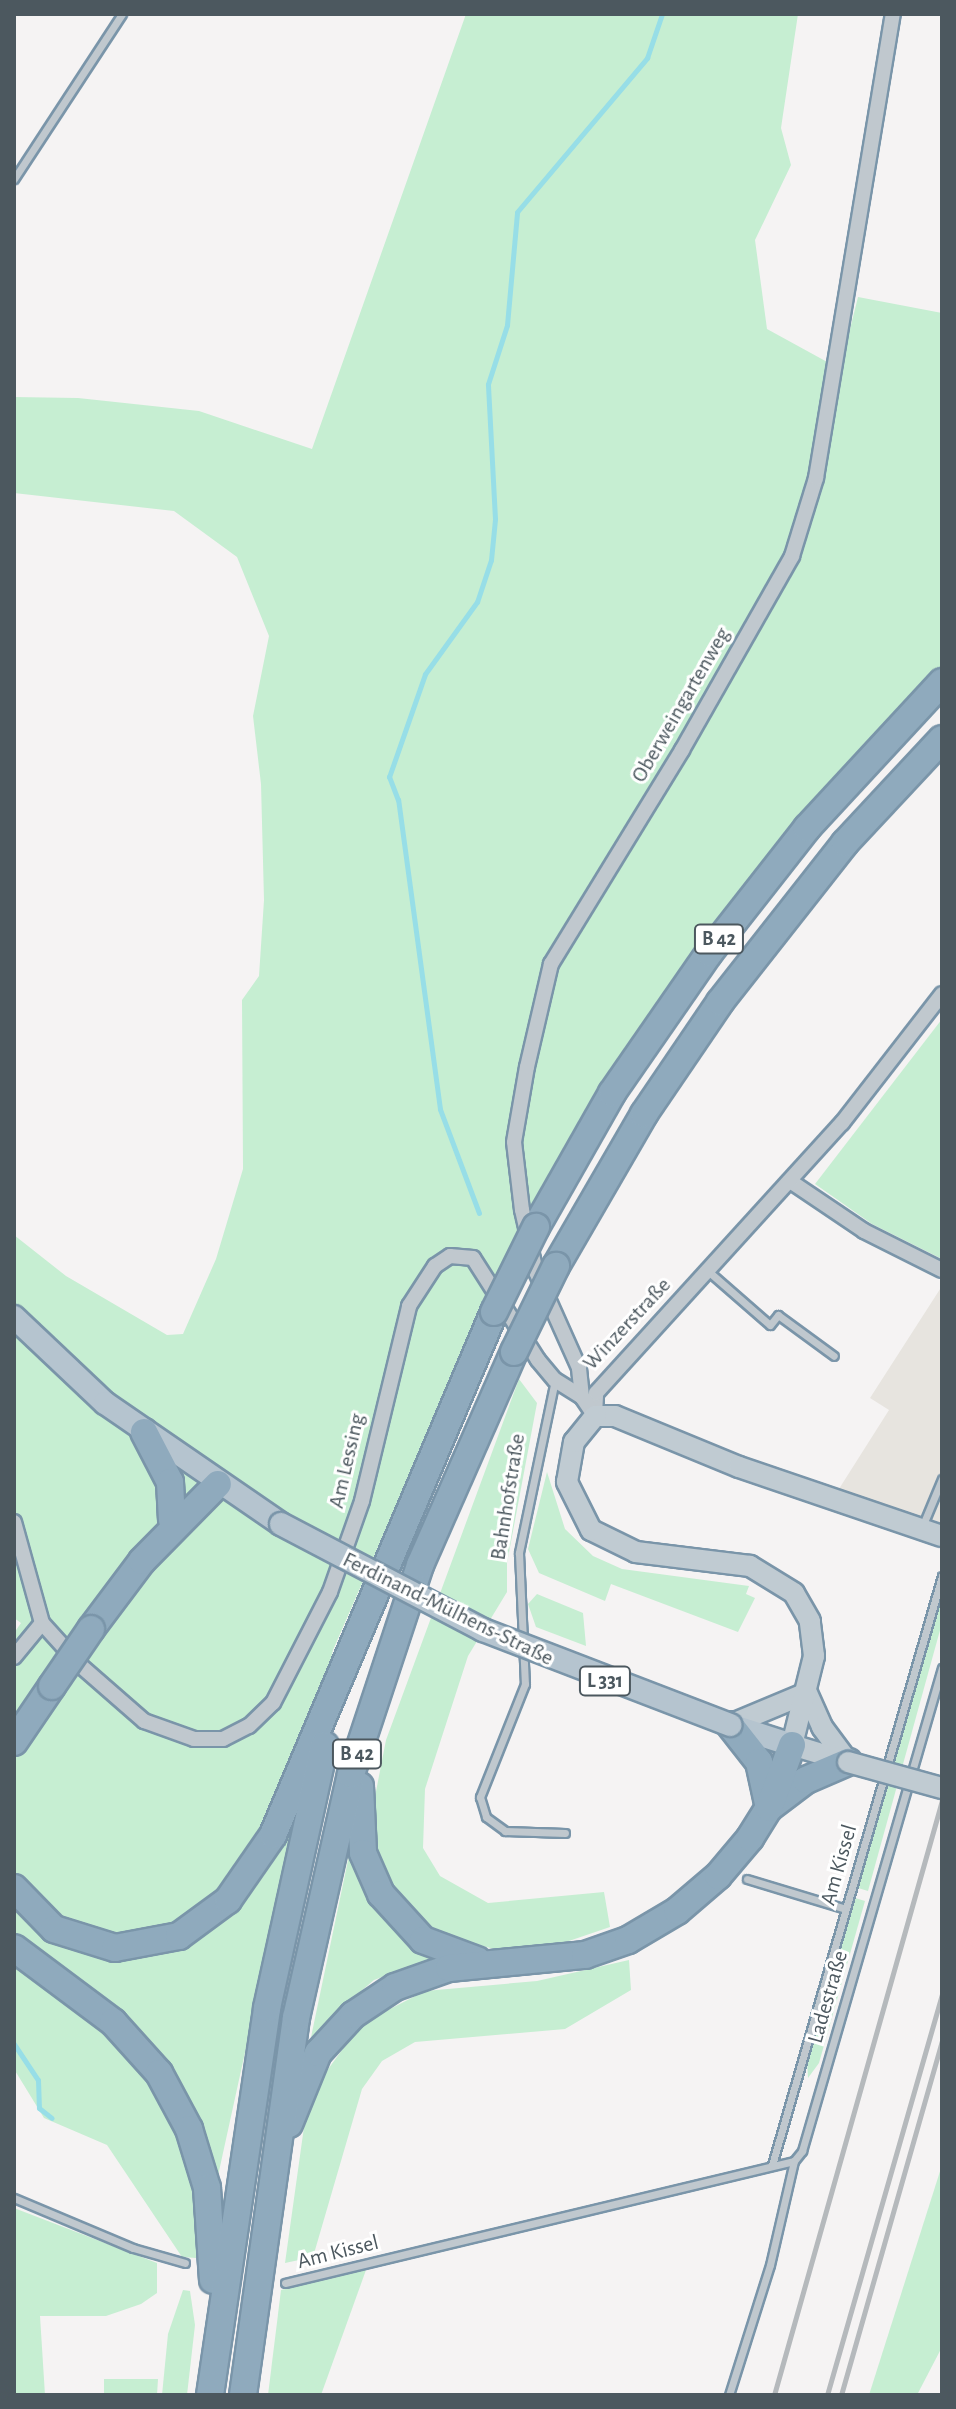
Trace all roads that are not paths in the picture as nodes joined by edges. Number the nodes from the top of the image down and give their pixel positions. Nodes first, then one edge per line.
1 (122, 14) edge
2 (893, 14) edge
3 (14, 179) edge
4 (942, 682) edge
5 (942, 739) edge
6 (942, 994) edge
7 (790, 1181) junction
8 (942, 1270) edge
9 (708, 1271) junction
10 (14, 1317) edge
11 (834, 1356) dead end
12 (555, 1380) junction
13 (582, 1397) junction
14 (595, 1416) junction
15 (144, 1432) junction
16 (942, 1479) edge
17 (218, 1484) junction
18 (14, 1522) edge
19 (921, 1529) junction
20 (166, 1530) junction
21 (942, 1536) edge
22 (942, 1576) edge
23 (42, 1623) junction
24 (14, 1657) edge
25 (347, 1662) junction
26 (942, 1668) edge
27 (807, 1693) junction
28 (366, 1725) junction
29 (730, 1725) junction
30 (14, 1742) edge
31 (792, 1745) junction
32 (848, 1762) junction
33 (942, 1788) edge
34 (769, 1808) junction
35 (565, 1833) dead end
36 (747, 1879) dead end
37 (14, 1888) edge
38 (846, 1909) junction
39 (14, 1948) edge
40 (492, 1963) junction
41 (794, 2161) junction
42 (772, 2165) junction
43 (270, 2176) junction
44 (14, 2198) edge
45 (185, 2263) dead end
46 (285, 2283) dead end
47 (217, 2335) junction
48 (210, 2395) edge
49 (243, 2395) edge
50 (729, 2395) edge

1 - 3 lane
2 - 13 street, Oberweingartenweg
4 - 25 highway, B 42, bridge
5 - 28 highway, B 42, bridge
6 - 7 street, Winzerstraße
7 - 8 street
7 - 9 street, Winzerstraße
9 - 11 lane
9 - 14 street, Winzerstraße
10 - 15 main road, Ferdinand-Mülhens-Straße / L 331
12 - 13 street, Am Lessing
12 - 23 street, Am Lessing
12 - 35 lane, Bahnhofstraße
13 - 14 street, Am Lessing
14 - 19 street
14 - 27 street, Winzerstraße
15 - 17 main road, Ferdinand-Mülhens-Straße / L 331
15 - 20 highway
16 - 19 lane
17 - 20 highway
17 - 29 main road, Ferdinand-Mülhens-Straße / L 331, bridge
18 - 23 street, Am Lessing
19 - 21 street
20 - 30 highway, bridge
22 - 38 lane, Am Kissel
23 - 24 street
25 - 37 highway, B 42
25 - 47 highway, B 42
26 - 41 lane, Ladestraße
27 - 29 street
27 - 31 street, Winzerstraße
27 - 32 street
28 - 40 highway
28 - 43 highway, B 42
29 - 31 main road, Ferdinand-Mülhens-Straße / L 331
29 - 34 highway
31 - 32 street, Ferdinand-Mülhens-Straße / L 331
31 - 34 highway
32 - 33 street, Ferdinand-Mülhens-Straße / L 331, bridge
32 - 34 highway
34 - 40 highway
36 - 38 lane
38 - 42 lane, Am Kissel
39 - 47 highway, B 42
40 - 43 highway
41 - 42 lane, Am Kissel
41 - 50 lane
42 - 46 lane, Am Kissel
43 - 49 highway, B 42
44 - 45 lane
47 - 48 highway, B 42

